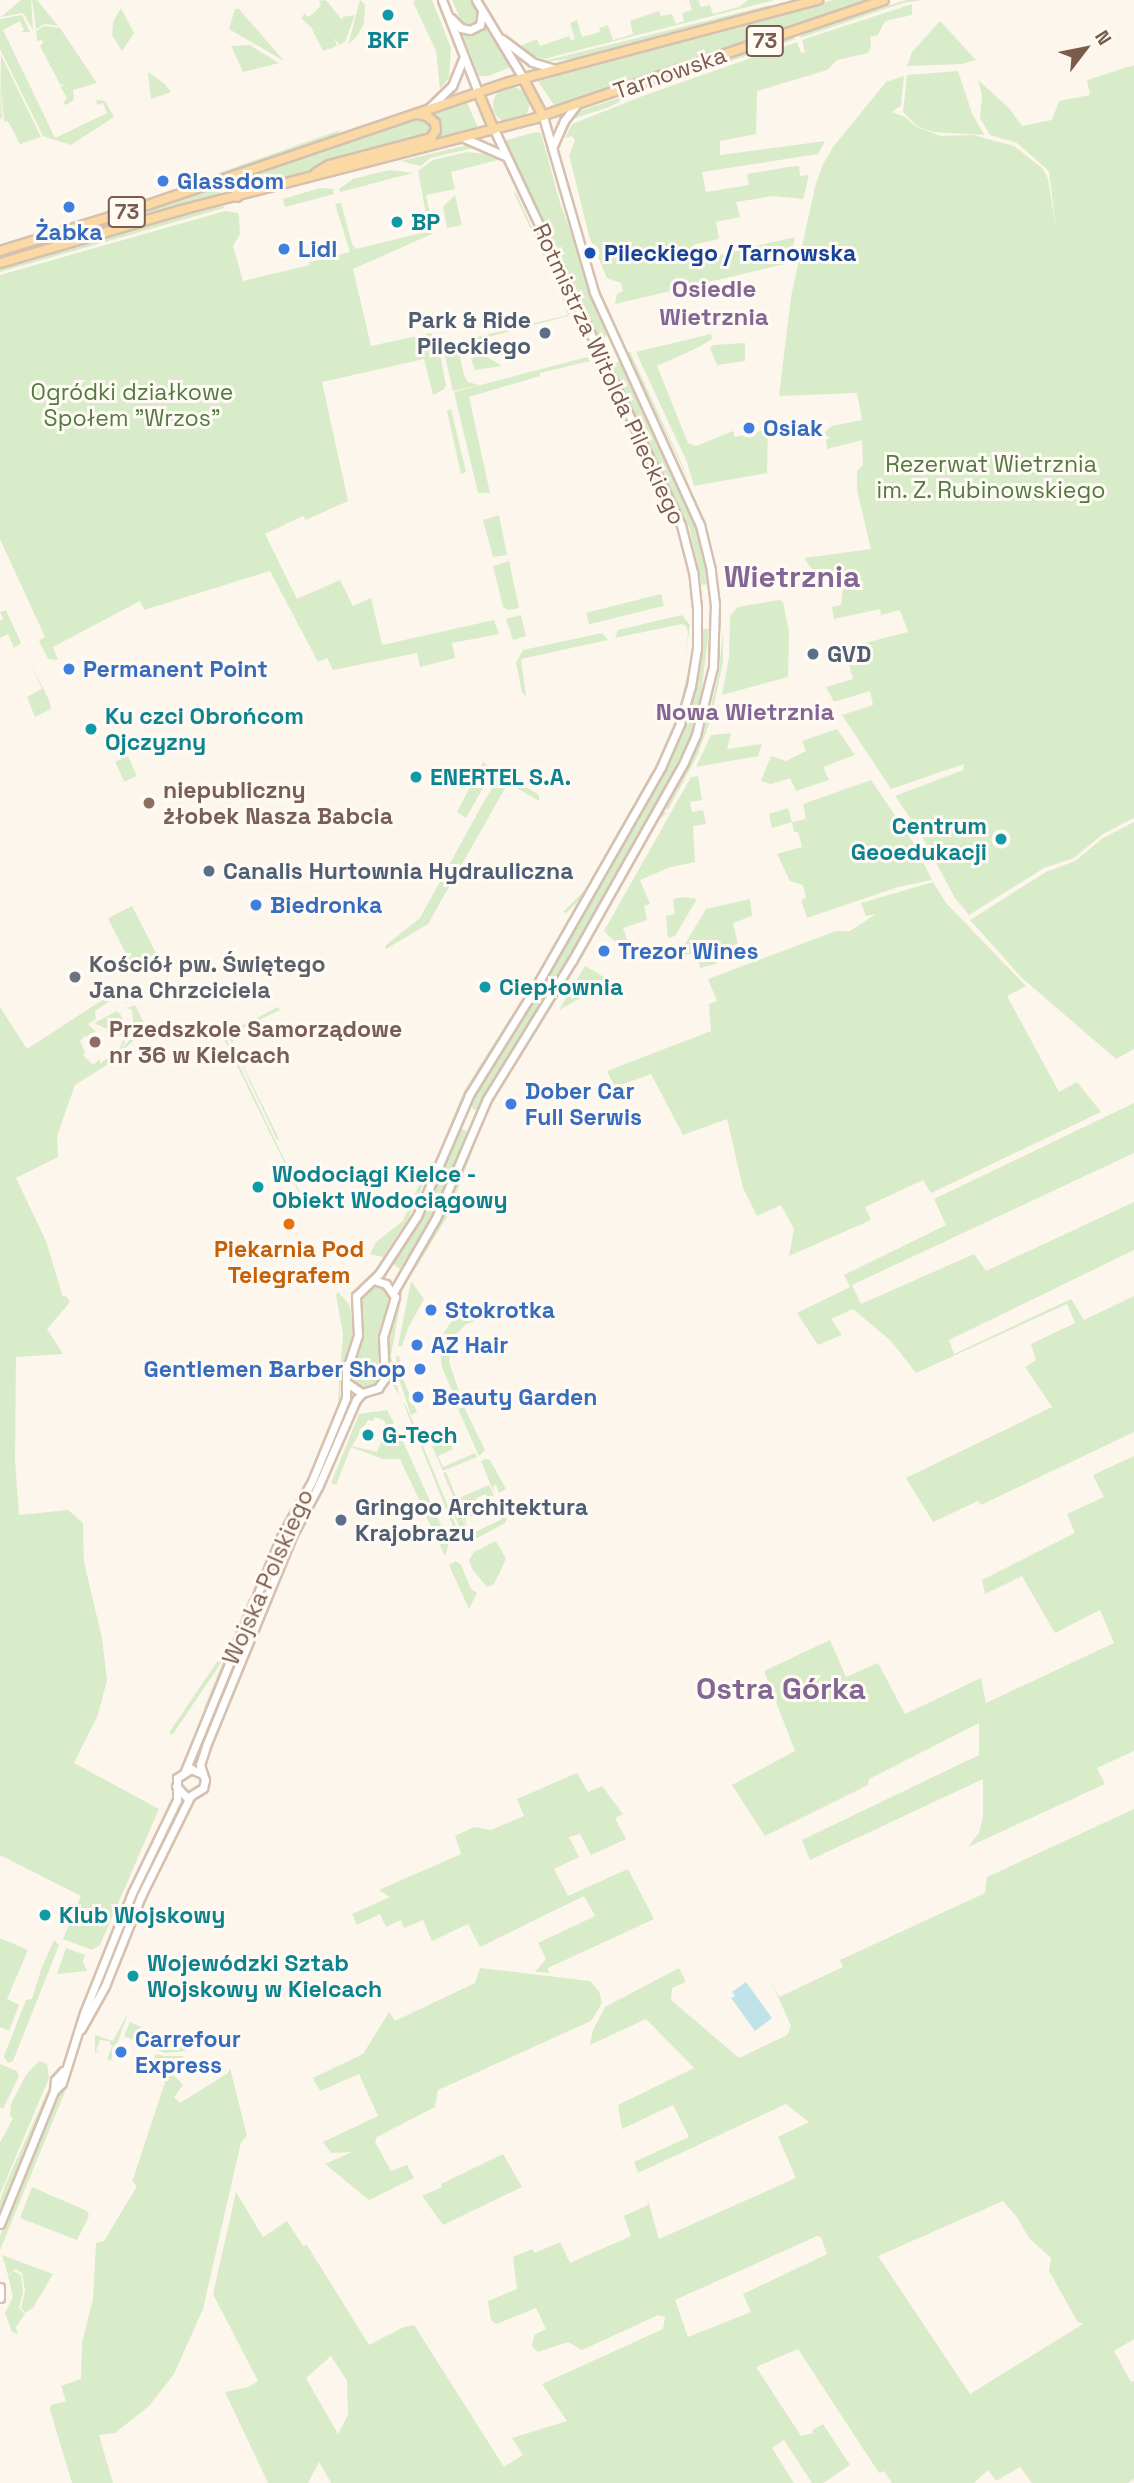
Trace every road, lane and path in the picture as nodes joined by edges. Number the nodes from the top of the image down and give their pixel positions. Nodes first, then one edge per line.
1 (442, 0) edge
2 (476, 0) edge
3 (818, 0) edge
4 (884, 0) edge
5 (482, 11) junction
6 (446, 12) junction
7 (494, 31) junction
8 (464, 56) junction
9 (556, 69) junction
10 (523, 78) junction
11 (478, 92) junction
12 (576, 105) junction
13 (428, 109) junction
14 (413, 114) junction
15 (543, 116) junction
16 (494, 130) junction
17 (464, 138) junction
18 (552, 148) junction
19 (506, 156) junction
20 (252, 170) junction
21 (308, 178) junction
22 (237, 197) junction
23 (0, 251) edge
24 (0, 263) edge
25 (374, 1280) junction
26 (394, 1291) junction
27 (347, 1383) junction
28 (362, 1394) junction
29 (185, 1771) junction
30 (204, 1778) junction
31 (176, 1786) junction
32 (190, 1797) junction
33 (80, 2031) junction
34 (0, 2224) edge
35 (0, 2287) edge
36 (0, 2298) edge

1 - 6 main road
2 - 5 main road
3 - 9 main road, Tarnowska / 73
4 - 12 main road, Tarnowska / 73
5 - 6 main road
5 - 7 main road
6 - 8 main road
7 - 9 main road
7 - 10 main road
8 - 11 main road
8 - 13 main road
9 - 10 main road, Tarnowska / 73
10 - 11 main road, 73
10 - 15 main road
11 - 13 main road, 73
11 - 16 main road, Rotmistrza Witolda Pileckiego
12 - 15 main road, Tarnowska / 73
12 - 18 main road
13 - 14 main road, 73
14 - 20 main road, 73
14 - 21 main road
15 - 16 main road, Tarnowska / 73
15 - 18 main road, Rotmistrza Witolda Pileckiego
16 - 17 main road, 73
16 - 19 main road, Rotmistrza Witolda Pileckiego
17 - 19 main road
17 - 21 main road, 73
18 - 26 main road, Rotmistrza Witolda Pileckiego
19 - 25 main road, Rotmistrza Witolda Pileckiego
20 - 22 main road
20 - 23 main road, 73
21 - 22 main road, 73
22 - 24 main road, 73
25 - 26 main road
25 - 27 main road, Wojska Polskiego
26 - 28 main road, Wojska Polskiego
27 - 28 main road
27 - 29 main road, Wojska Polskiego
28 - 30 main road, Wojska Polskiego
29 - 30 main road
29 - 31 main road
30 - 32 main road
31 - 32 main road
31 - 33 main road
32 - 33 main road
33 - 34 main road
35 - 36 main road

